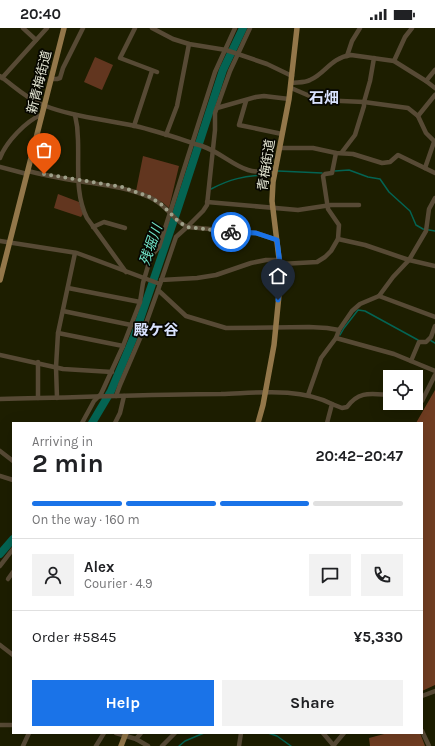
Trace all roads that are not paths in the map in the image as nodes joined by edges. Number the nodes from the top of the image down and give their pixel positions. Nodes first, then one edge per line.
1 (23, 28) edge
2 (47, 28) edge
3 (64, 28) edge
4 (83, 28) edge
5 (135, 28) edge
6 (152, 28) edge
7 (235, 28) edge
8 (250, 28) edge
9 (297, 28) edge
10 (360, 28) edge
11 (412, 28) edge
12 (36, 40) junction
13 (189, 44) junction
14 (225, 50) junction
15 (237, 54) junction
16 (347, 56) junction
17 (374, 58) junction
18 (394, 60) junction
19 (435, 70) edge
20 (1, 77) edge
21 (51, 79) junction
22 (426, 81) junction
23 (291, 82) junction
24 (435, 88) edge
25 (435, 94) edge
26 (289, 99) junction
27 (246, 100) junction
28 (364, 102) junction
29 (44, 106) junction
30 (217, 108) junction
31 (42, 115) junction
32 (75, 115) junction
33 (418, 116) junction
34 (134, 126) junction
35 (282, 134) junction
36 (166, 135) junction
37 (435, 142) edge
38 (193, 144) junction
39 (279, 148) junction
40 (212, 151) junction
41 (342, 152) junction
42 (336, 153) junction
43 (0, 158) edge
44 (0, 167) edge
45 (425, 168) junction
46 (275, 169) junction
47 (27, 172) junction
48 (435, 173) edge
49 (79, 181) junction
50 (435, 198) edge
51 (207, 202) junction
52 (359, 205) dead end
53 (327, 206) junction
54 (273, 207) junction
55 (170, 212) junction
56 (93, 227) junction
57 (187, 227) junction
58 (125, 228) dead end
59 (338, 239) junction
60 (277, 240) junction
61 (0, 241) edge
62 (10, 242) junction
63 (75, 253) junction
64 (409, 260) junction
65 (280, 262) junction
66 (435, 266) edge
67 (126, 272) junction
68 (0, 280) edge
69 (147, 280) junction
70 (161, 282) junction
71 (68, 288) junction
72 (158, 290) junction
73 (379, 296) junction
74 (140, 302) junction
75 (62, 311) junction
76 (435, 317) edge
77 (132, 325) junction
78 (435, 326) edge
79 (276, 328) junction
80 (339, 330) junction
81 (58, 333) junction
82 (336, 338) junction
83 (123, 346) junction
84 (0, 355) edge
85 (411, 361) junction
86 (38, 362) junction
87 (56, 367) junction
88 (435, 371) edge
89 (112, 372) junction
90 (435, 375) edge
91 (266, 393) junction
92 (308, 395) junction
93 (383, 395) edge
94 (100, 396) junction
95 (115, 396) junction
96 (124, 396) junction
97 (38, 398) junction
98 (57, 398) junction
99 (0, 399) edge
100 (423, 399) edge
101 (332, 404) junction
102 (83, 422) edge
103 (116, 422) edge
104 (258, 422) edge
105 (327, 422) edge
106 (0, 451) edge
107 (12, 459) edge
108 (0, 476) edge
109 (12, 480) edge
110 (12, 550) edge
111 (0, 566) edge
112 (12, 573) edge
113 (8, 579) dead end
114 (0, 645) edge
115 (12, 654) edge
116 (435, 690) edge
117 (423, 696) edge
118 (0, 725) edge
119 (12, 725) edge
120 (423, 733) edge
121 (29, 734) edge
122 (103, 734) edge
123 (125, 734) edge
124 (140, 734) edge
125 (174, 734) edge
126 (241, 734) edge
127 (325, 734) edge
128 (343, 734) edge
129 (136, 739) junction
130 (23, 746) edge
131 (96, 746) edge
132 (121, 746) edge
133 (148, 746) edge
134 (162, 746) edge
135 (239, 746) edge
136 (333, 746) edge
137 (429, 746) edge

1 - 12 street
2 - 12 street
3 - 21 main road, 新青梅街道
4 - 21 street
5 - 34 street
6 - 13 street
7 - 14 street
8 - 15 street
9 - 23 main road, 青梅街道
10 - 16 street
11 - 18 street
12 - 20 street
13 - 14 street
13 - 36 street
14 - 15 street
14 - 38 street
15 - 23 street
15 - 30 street
16 - 17 street
16 - 23 street
17 - 18 street
17 - 28 street
18 - 22 street
19 - 22 street
20 - 29 street
21 - 29 main road, 新青梅街道
22 - 24 street
23 - 26 main road, 青梅街道
23 - 28 street
25 - 33 street
26 - 27 street
26 - 35 main road, 青梅街道
27 - 30 street
27 - 35 street
28 - 33 street
28 - 41 street
29 - 31 main road, 新青梅街道
29 - 32 street
30 - 40 street
31 - 43 street
31 - 47 main road, 新青梅街道
32 - 34 street
32 - 49 street
33 - 37 street
34 - 36 street
35 - 39 main road, 青梅街道
36 - 38 street
37 - 45 street
38 - 40 street
38 - 55 street
39 - 42 street
39 - 46 main road, 青梅街道
40 - 46 street
40 - 51 street
41 - 42 street
41 - 45 street
42 - 53 street
44 - 47 street
45 - 48 street
46 - 54 main road, 青梅街道
47 - 49 street
47 - 62 main road, 新青梅街道
49 - 55 street
49 - 56 street
50 - 64 street
51 - 54 street
51 - 57 street
52 - 53 street
53 - 54 street
53 - 59 street
54 - 60 main road, 青梅街道
55 - 57 street
55 - 69 street
56 - 58 street
56 - 67 street
57 - 60 street
57 - 70 street
59 - 64 street
59 - 65 street
60 - 65 main road, 青梅街道
61 - 62 street
62 - 63 street
62 - 68 main road, 新青梅街道
63 - 67 street
63 - 71 street
64 - 66 street
64 - 73 street
65 - 70 street
65 - 79 main road, 青梅街道
67 - 69 street
69 - 70 street
69 - 74 street
70 - 72 street
71 - 74 street
71 - 75 street
72 - 79 street
72 - 95 street
73 - 76 street
73 - 80 street
74 - 77 street
75 - 77 street
75 - 81 street
77 - 83 street
78 - 85 street
79 - 80 street
79 - 91 main road, 青梅街道
80 - 82 street
81 - 83 street
81 - 87 street
82 - 85 street
82 - 92 street
83 - 89 street
84 - 86 street
85 - 88 street
86 - 87 street
86 - 97 street
87 - 89 street
87 - 98 street
89 - 94 street
90 - 100 street
91 - 92 street
91 - 96 street
91 - 104 main road, 青梅街道
92 - 101 street
93 - 101 street
94 - 95 street
94 - 98 street
94 - 102 street
95 - 96 street
96 - 103 street
97 - 98 street
97 - 99 street
101 - 105 street
106 - 107 street
108 - 109 street
110 - 111 street
112 - 113 street
114 - 115 street
116 - 117 street
118 - 119 street
120 - 137 street
121 - 130 street
122 - 131 street
123 - 129 street
123 - 132 main road
124 - 129 street
125 - 134 street
126 - 135 street
127 - 136 street
128 - 136 street
129 - 133 street

